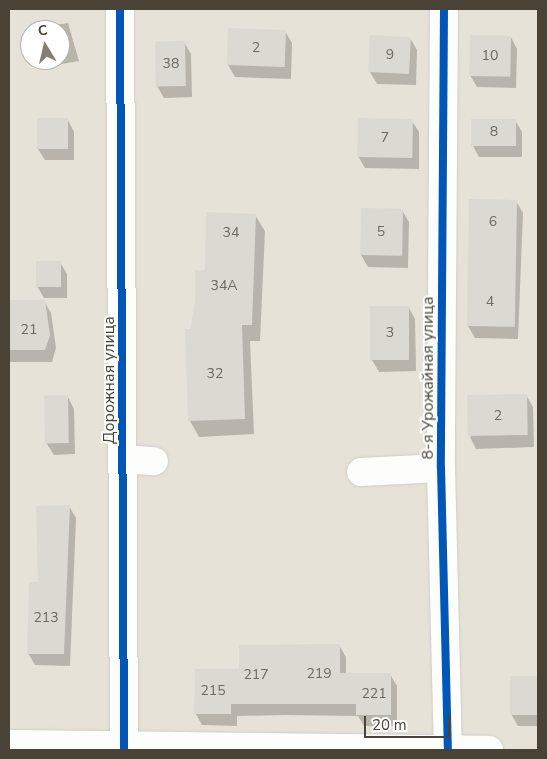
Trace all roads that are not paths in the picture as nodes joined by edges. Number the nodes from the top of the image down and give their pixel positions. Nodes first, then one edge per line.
1 (120, 9) edge
2 (444, 9) edge
3 (123, 459) junction
4 (154, 461) dead end
5 (441, 468) junction
6 (361, 472) dead end
7 (9, 744) edge
8 (124, 747) edge
9 (448, 748) junction
10 (489, 750) edge

1 - 3 street, Дорожная улица
2 - 5 street, 8-я Урожайная улица
3 - 4 street
3 - 8 street, Дорожная улица
5 - 6 street
5 - 9 street, 8-я Урожайная улица
7 - 8 street
8 - 9 street
9 - 10 street

